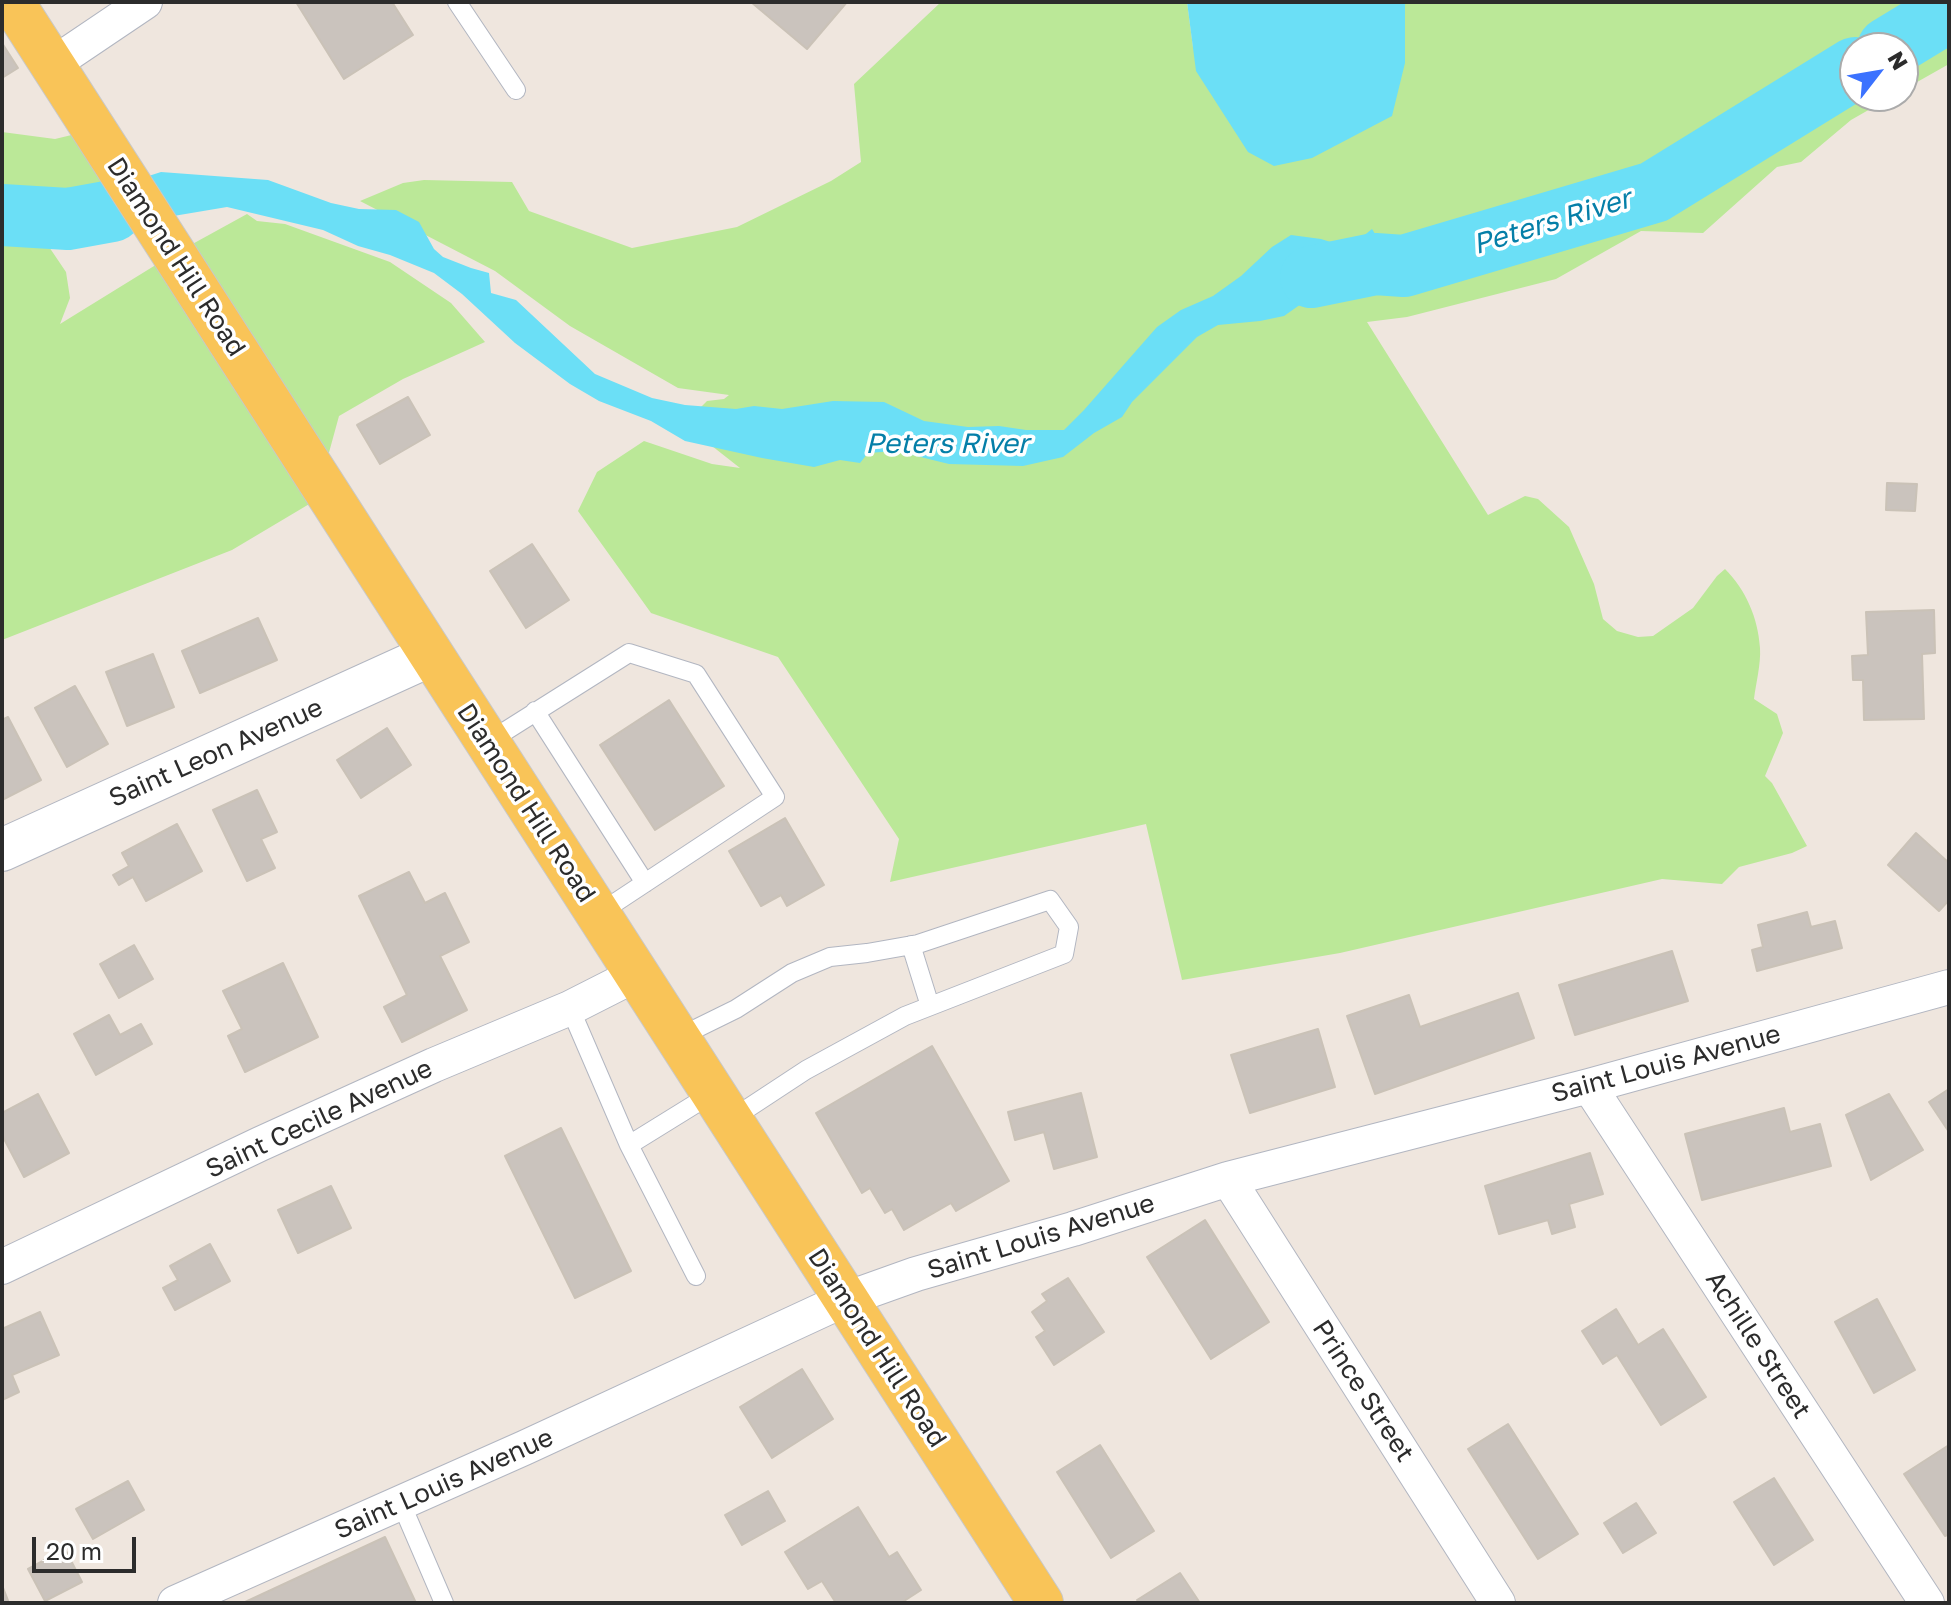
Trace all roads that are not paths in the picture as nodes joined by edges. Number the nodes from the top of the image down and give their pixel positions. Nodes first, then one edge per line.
1 (12, 2) edge
2 (145, 2) edge
3 (457, 2) edge
4 (53, 64) junction
5 (516, 90) dead end
6 (431, 655) junction
7 (535, 711) junction
8 (488, 742) junction
9 (2, 850) edge
10 (645, 883) junction
11 (598, 914) junction
12 (911, 945) junction
13 (637, 974) junction
14 (1949, 987) edge
15 (930, 1006) junction
16 (570, 1008) junction
17 (677, 1038) junction
18 (1589, 1086) junction
19 (722, 1106) junction
20 (629, 1145) junction
21 (1228, 1179) junction
22 (2, 1267) edge
23 (696, 1276) dead end
24 (846, 1299) junction
25 (401, 1503) junction
26 (175, 1603) edge
27 (444, 1603) edge
28 (1041, 1603) edge
29 (1498, 1603) edge
30 (1927, 1603) edge

1 - 4 main road, Diamond Hill Road
2 - 4 street
3 - 5 lane
4 - 6 main road, Diamond Hill Road
6 - 8 main road, Diamond Hill Road
6 - 9 street, Saint Leon Avenue
7 - 8 lane
7 - 10 lane
7 - 10 lane
8 - 11 main road, Diamond Hill Road
10 - 11 lane
11 - 13 main road, Diamond Hill Road
12 - 15 lane
12 - 15 lane
12 - 17 lane
13 - 16 street, Saint Cecile Avenue
13 - 17 main road, Diamond Hill Road
14 - 18 street, Saint Louis Avenue
15 - 19 lane
16 - 20 lane
16 - 22 street, Saint Cecile Avenue
17 - 19 main road, Diamond Hill Road
18 - 21 street, Saint Louis Avenue
18 - 30 street, Achille Street
19 - 20 lane
19 - 24 main road, Diamond Hill Road
20 - 23 lane
21 - 24 street, Saint Louis Avenue
21 - 29 street, Prince Street
24 - 25 street, Saint Louis Avenue
24 - 28 main road, Diamond Hill Road
25 - 26 street, Saint Louis Avenue
25 - 27 lane

